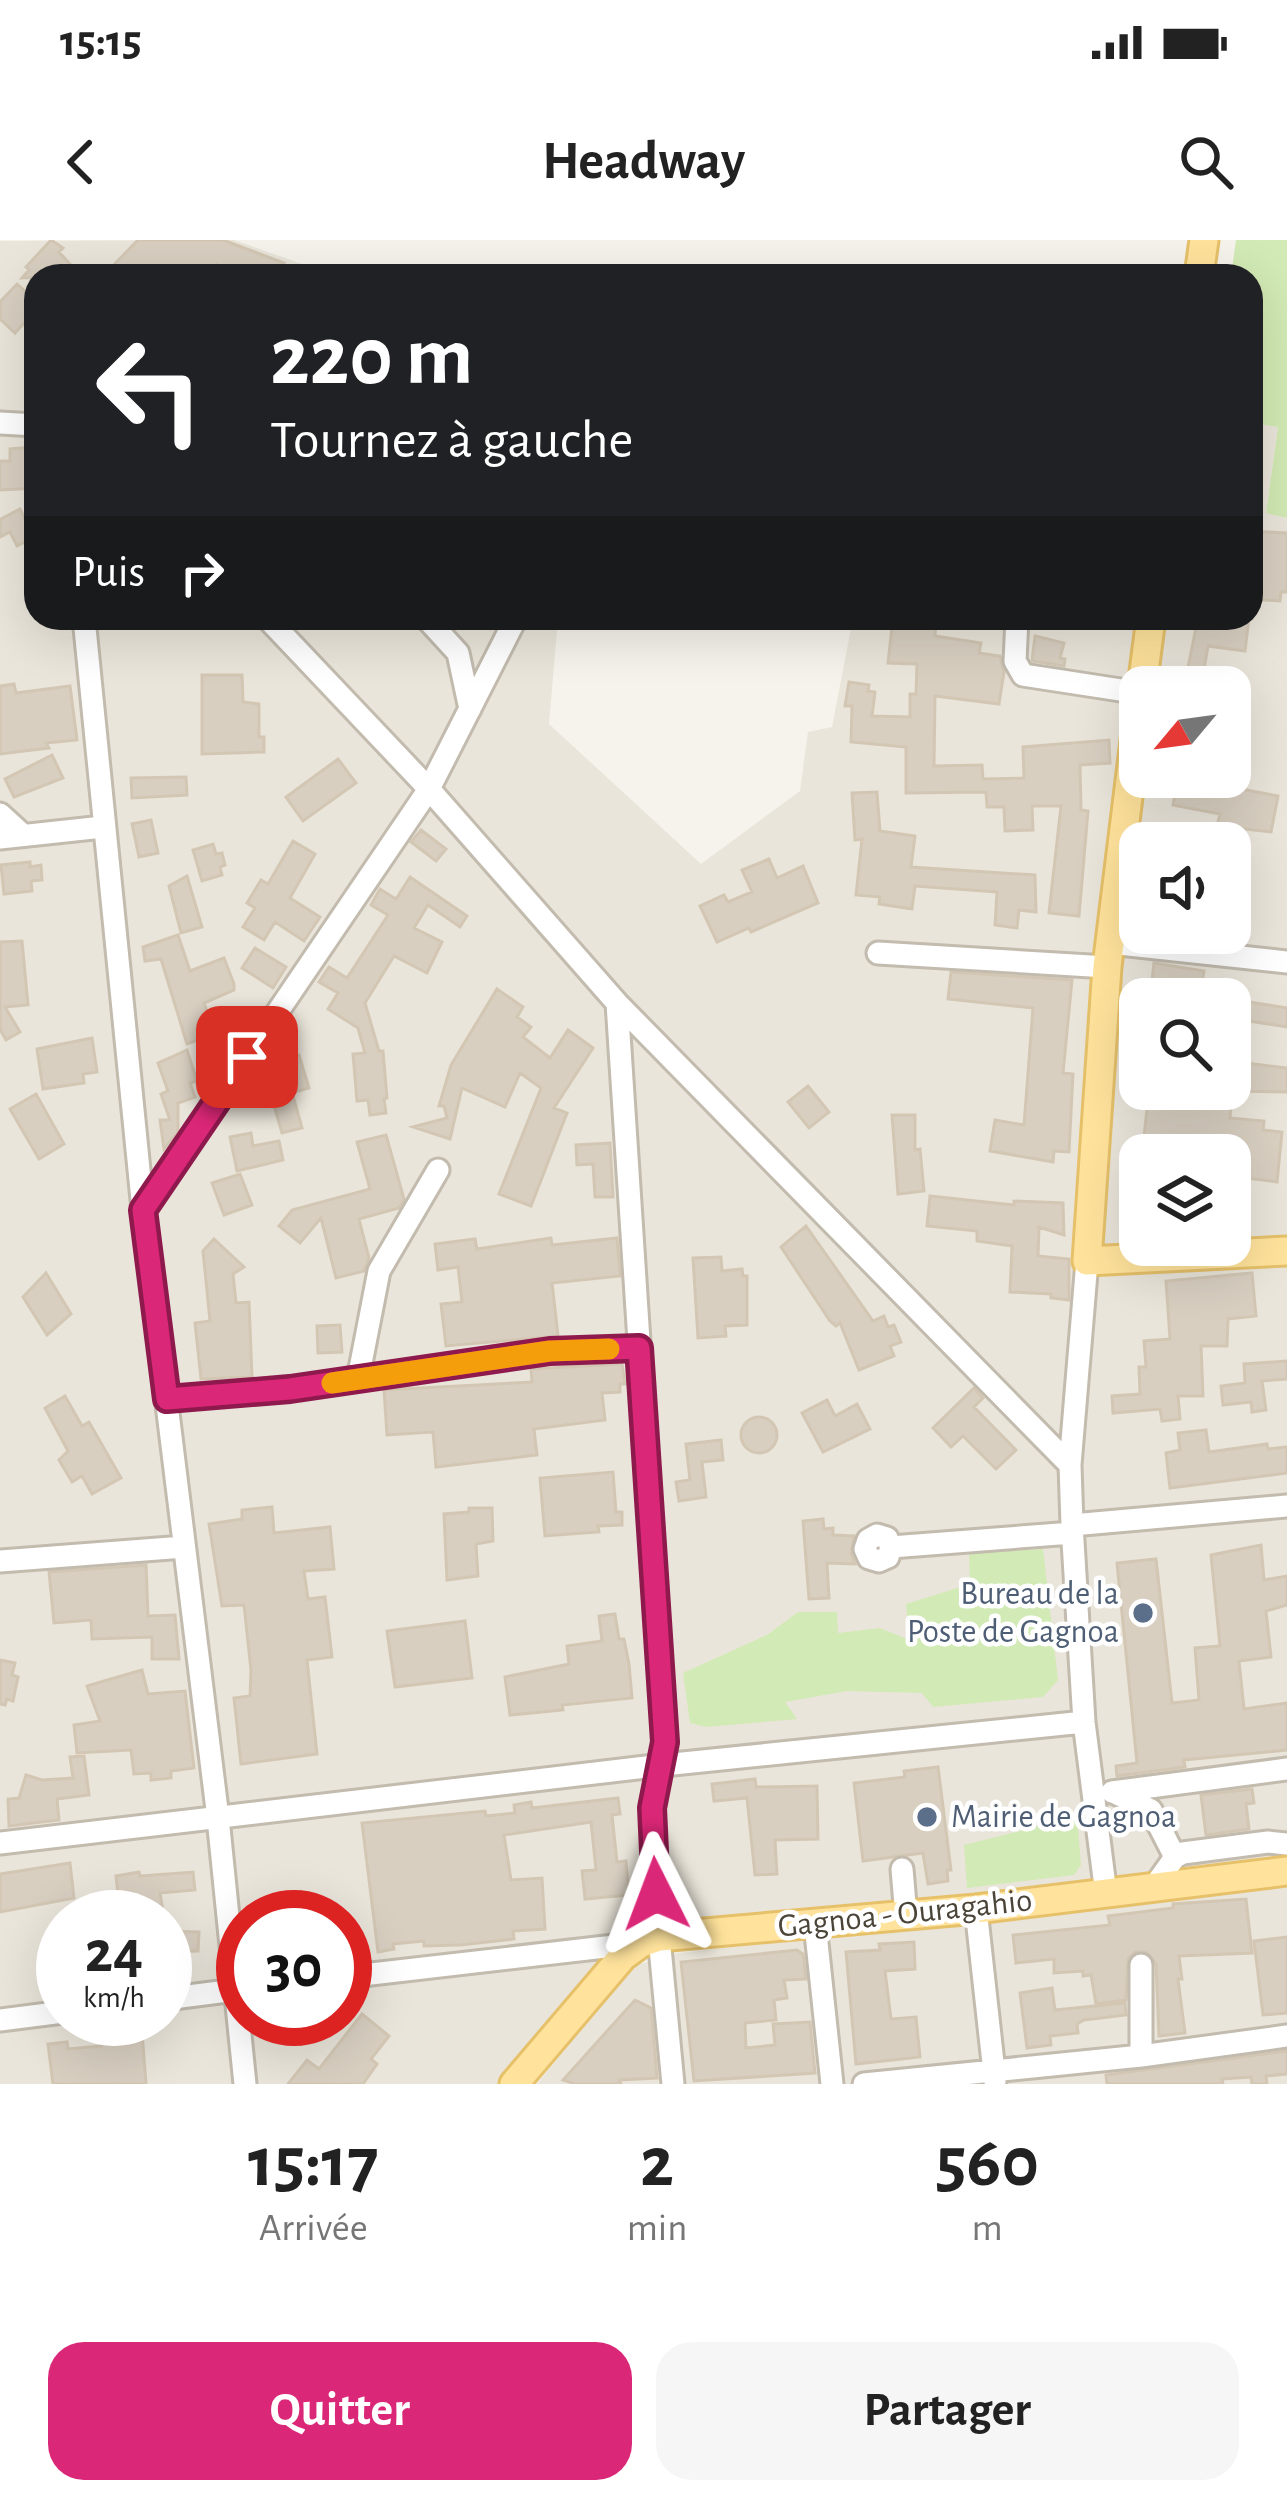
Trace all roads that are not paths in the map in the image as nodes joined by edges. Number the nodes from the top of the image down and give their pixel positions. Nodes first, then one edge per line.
1 (85, 630) edge
2 (278, 630) edge
3 (437, 630) edge
4 (510, 630) edge
5 (1017, 630) edge
6 (1149, 630) edge
7 (1145, 666) edge
8 (1119, 690) edge
9 (470, 709) junction
10 (429, 789) junction
11 (1128, 798) edge
12 (0, 814) edge
13 (103, 827) junction
14 (23, 835) junction
15 (0, 838) edge
16 (878, 953) dead end
17 (1109, 955) junction
18 (1287, 962) edge
19 (617, 1003) junction
20 (438, 1170) dead end
21 (143, 1210) junction
22 (1287, 1251) edge
23 (1087, 1261) junction
24 (639, 1348) junction
25 (358, 1379) junction
26 (167, 1399) junction
27 (1070, 1465) junction
28 (1287, 1506) edge
29 (1072, 1529) junction
30 (184, 1547) junction
31 (891, 1547) dead end
32 (0, 1561) edge
33 (1084, 1722) junction
34 (663, 1765) junction
35 (1286, 1771) edge
36 (1102, 1789) junction
37 (218, 1818) junction
38 (1287, 1821) edge
39 (0, 1843) edge
40 (1278, 1843) edge
41 (1175, 1857) junction
42 (902, 1869) dead end
43 (1287, 1871) edge
44 (1153, 1888) junction
45 (227, 1890) edge
46 (1106, 1894) junction
47 (976, 1909) junction
48 (907, 1916) junction
49 (815, 1924) junction
50 (650, 1940) junction
51 (1141, 1965) dead end
52 (372, 1974) edge
53 (36, 2015) edge
54 (0, 2020) edge
55 (1287, 2036) edge
56 (242, 2046) edge
57 (1142, 2056) junction
58 (995, 2078) edge
59 (244, 2084) edge
60 (514, 2084) edge
61 (673, 2084) edge
62 (832, 2084) edge
63 (864, 2084) edge

1 - 13 street
2 - 10 street
3 - 9 street
4 - 9 street
5 - 8 street
6 - 7 main road
9 - 10 street
10 - 19 street
10 - 21 street
11 - 17 main road
12 - 14 street
13 - 14 street
13 - 21 street
14 - 15 street
16 - 17 street
17 - 18 street
17 - 23 main road
19 - 24 street
19 - 27 street
20 - 25 street
21 - 26 street
22 - 23 main road
23 - 27 street
24 - 25 street
24 - 34 street
25 - 26 street
26 - 30 street
27 - 29 street
28 - 29 street
29 - 31 street
29 - 33 street
30 - 32 street
30 - 37 street
33 - 34 street
33 - 36 street
34 - 37 street
34 - 50 street
35 - 36 street
36 - 41 street
36 - 46 street
37 - 39 street
37 - 45 street
38 - 40 street
40 - 41 street
41 - 44 street
42 - 48 street
43 - 44 main road, Gagnoa - Ouragahio
44 - 46 main road, Gagnoa - Ouragahio
46 - 47 main road, Gagnoa - Ouragahio
47 - 48 main road, Gagnoa - Ouragahio
47 - 58 street
48 - 49 main road, Gagnoa - Ouragahio
49 - 50 main road, Gagnoa - Ouragahio
49 - 62 street
50 - 52 street
50 - 60 main road
50 - 61 street
51 - 57 street
53 - 54 street
55 - 57 street
56 - 59 street
57 - 58 street
58 - 63 street

